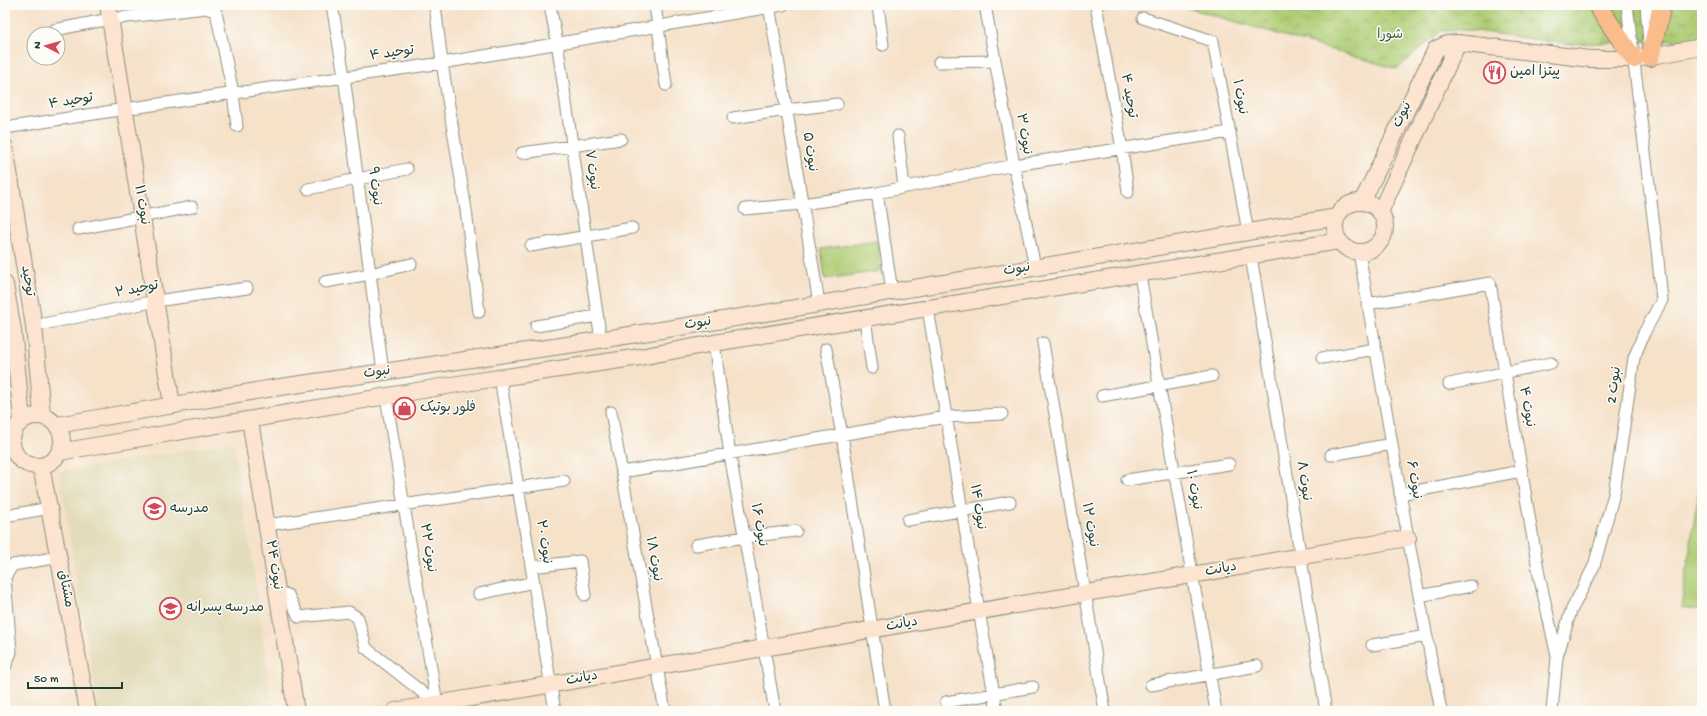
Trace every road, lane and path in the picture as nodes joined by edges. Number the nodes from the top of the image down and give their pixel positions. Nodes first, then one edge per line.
1 (332, 5) edge
2 (435, 5) edge
3 (550, 5) edge
4 (655, 5) edge
5 (783, 5) edge
6 (878, 5) edge
7 (985, 5) edge
8 (1096, 5) edge
9 (1596, 5) edge
10 (1627, 5) edge
11 (1646, 5) edge
12 (1662, 5) edge
13 (770, 6) edge
14 (109, 12) edge
15 (1143, 18) dead end
16 (66, 26) edge
17 (658, 26) junction
18 (557, 42) junction
19 (1458, 43) junction
20 (883, 45) dead end
21 (1702, 47) edge
22 (1642, 58) junction
23 (939, 62) dead end
24 (995, 62) junction
25 (442, 63) junction
26 (344, 76) junction
27 (666, 85) dead end
28 (233, 93) junction
29 (837, 104) dead end
30 (125, 109) junction
31 (787, 110) junction
32 (733, 118) dead end
33 (236, 126) dead end
34 (5, 128) edge
35 (1230, 132) junction
36 (898, 136) dead end
37 (621, 139) dead end
38 (572, 146) junction
39 (5, 147) edge
40 (1122, 148) junction
41 (522, 153) dead end
42 (1014, 165) junction
43 (407, 169) dead end
44 (358, 179) junction
45 (904, 187) junction
46 (308, 189) dead end
47 (877, 192) junction
48 (1128, 192) dead end
49 (1362, 202) junction
50 (802, 204) junction
51 (192, 207) dead end
52 (745, 209) dead end
53 (1380, 212) junction
54 (142, 216) junction
55 (1338, 217) junction
56 (632, 228) dead end
57 (78, 229) dead end
58 (1248, 232) junction
59 (586, 238) junction
60 (1339, 241) junction
61 (531, 246) dead end
62 (1136, 252) junction
63 (1359, 252) junction
64 (1251, 256) junction
65 (411, 264) dead end
66 (1035, 267) junction
67 (370, 274) junction
68 (1140, 275) junction
69 (324, 282) dead end
70 (5, 284) edge
71 (247, 288) dead end
72 (892, 291) junction
73 (156, 301) junction
74 (819, 303) junction
75 (1367, 304) junction
76 (928, 309) junction
77 (479, 312) dead end
78 (597, 316) junction
79 (865, 319) junction
80 (711, 322) junction
81 (34, 326) junction
82 (536, 326) dead end
83 (9, 331) edge
84 (601, 340) junction
85 (1044, 343) dead end
86 (714, 344) junction
87 (1375, 349) junction
88 (826, 350) dead end
89 (1322, 358) dead end
90 (1551, 363) dead end
91 (872, 368) dead end
92 (383, 372) junction
93 (1505, 373) junction
94 (1212, 376) dead end
95 (500, 378) junction
96 (1449, 384) dead end
97 (1159, 385) junction
98 (1102, 396) dead end
99 (386, 397) junction
100 (172, 405) junction
101 (611, 412) dead end
102 (1002, 414) dead end
103 (42, 416) junction
104 (946, 417) junction
105 (22, 420) junction
106 (250, 420) junction
107 (57, 425) junction
108 (842, 435) junction
109 (8, 437) edge
110 (1392, 444) junction
111 (59, 452) junction
112 (730, 454) junction
113 (1331, 455) dead end
114 (10, 456) edge
115 (1229, 464) dead end
116 (41, 466) junction
117 (1521, 471) junction
118 (622, 472) junction
119 (1175, 474) junction
120 (1127, 480) dead end
121 (564, 481) dead end
122 (518, 488) junction
123 (1400, 494) junction
124 (1010, 502) dead end
125 (404, 504) junction
126 (50, 508) junction
127 (962, 511) junction
128 (5, 516) edge
129 (908, 520) dead end
130 (267, 525) junction
131 (796, 531) dead end
132 (745, 537) junction
133 (1408, 538) junction
134 (696, 545) dead end
135 (1300, 556) junction
136 (59, 557) junction
137 (532, 567) junction
138 (1193, 575) junction
139 (534, 582) junction
140 (1471, 586) dead end
141 (277, 592) junction
142 (1086, 593) junction
143 (479, 594) dead end
144 (585, 595) dead end
145 (1419, 596) junction
146 (6, 608) edge
147 (979, 611) junction
148 (872, 630) junction
149 (1427, 636) junction
150 (1372, 645) dead end
151 (765, 648) junction
152 (1557, 657) junction
153 (658, 666) junction
154 (1257, 666) dead end
155 (5, 667) edge
156 (1210, 675) junction
157 (551, 684) junction
158 (1151, 685) dead end
159 (1033, 687) dead end
160 (994, 695) junction
161 (946, 702) dead end
162 (437, 704) junction
163 (88, 711) edge
164 (296, 711) edge
165 (395, 711) edge
166 (555, 711) edge
167 (665, 711) edge
168 (775, 711) edge
169 (885, 711) edge
170 (997, 711) edge
171 (1105, 711) edge
172 (1216, 711) edge
173 (1326, 711) edge
174 (1441, 711) edge
175 (1552, 711) edge

1 - 26 street, نبوت ۹
2 - 25 street
3 - 18 street, نبوت ۷
4 - 17 street
5 - 13 street, توحید ۴
6 - 20 street
7 - 24 street, نبوت ۳
8 - 40 street, توحید ۴
9 - 22 main road
10 - 22 street
11 - 22 street
12 - 22 main road
13 - 17 street, توحید ۴
13 - 31 street, نبوت ۵
14 - 16 street
14 - 28 street
14 - 30 main road, نبوت ۱۱
15 - 35 street, نبوت ۱
17 - 18 street, توحید ۴
17 - 27 street
18 - 25 street, توحید ۴
18 - 38 street, نبوت ۷
19 - 22 main road, نبوت
19 - 49 main road, نبوت
19 - 53 main road, نبوت
21 - 22 main road, نبوت
22 - 152 street, نبوت 2
23 - 24 street
24 - 42 street, نبوت ۳
25 - 26 street, توحید ۴
25 - 77 street
26 - 28 street, توحید ۴
26 - 44 street, نبوت ۹
28 - 30 street, توحید ۴
28 - 33 street
29 - 31 street
30 - 34 street, توحید ۴
30 - 54 main road, نبوت ۱۱
31 - 32 street
31 - 50 street, نبوت ۵
35 - 40 street
35 - 58 street, نبوت ۱
36 - 45 street
37 - 38 street
38 - 41 street
38 - 59 street, نبوت ۷
39 - 81 main road, توحید
40 - 42 street
40 - 48 street, توحید ۴
42 - 45 street
42 - 66 street, نبوت ۳
43 - 44 street
44 - 46 street
44 - 67 street, نبوت ۹
45 - 47 street
47 - 50 street
47 - 72 street
49 - 53 main road
49 - 55 main road
50 - 52 street
50 - 74 street, نبوت ۵
51 - 54 street
53 - 63 main road
54 - 57 street
54 - 73 main road, نبوت ۱۱
55 - 58 main road, نبوت
55 - 60 main road
56 - 59 street
58 - 62 main road, نبوت
59 - 61 street
59 - 78 street, نبوت ۷
60 - 63 main road
60 - 64 main road, نبوت
62 - 66 main road, نبوت
62 - 68 main road
63 - 75 street, نبوت ۶
64 - 68 main road, نبوت
64 - 135 street, نبوت ۸
65 - 67 street
66 - 72 main road, نبوت
67 - 69 street
67 - 92 street, نبوت ۹
68 - 76 main road, نبوت
68 - 97 street, نبوت ۱۰
70 - 83 main road, توحید
71 - 73 street, توحید ۲
72 - 74 main road, نبوت
73 - 81 street, توحید ۲
73 - 100 main road, نبوت ۱۱
74 - 80 main road, نبوت
75 - 87 street, نبوت ۶
75 - 93 street, نبوت ۴
76 - 79 main road, نبوت
76 - 104 street, نبوت ۱۴
78 - 82 street
78 - 84 street, نبوت ۷
79 - 86 main road, نبوت
79 - 91 street
80 - 84 main road, نبوت
80 - 86 main road
81 - 103 main road, توحید
83 - 105 main road, توحید
84 - 92 main road, نبوت
85 - 142 street, نبوت ۱۲
86 - 95 main road, نبوت
86 - 112 street, نبوت ۱۶
87 - 89 street
87 - 110 street, نبوت ۶
88 - 108 street
90 - 93 street
92 - 99 main road
92 - 100 main road, نبوت
93 - 96 street
93 - 117 street, نبوت ۴
94 - 97 street
95 - 99 main road, نبوت
95 - 122 street, نبوت ۲۰
97 - 98 street
97 - 119 street, نبوت ۱۰
99 - 106 main road, نبوت
99 - 125 street, نبوت ۲۲
100 - 107 main road, نبوت
101 - 118 street, نبوت ۱۸
102 - 104 street
103 - 105 main road
103 - 107 main road
104 - 108 street
104 - 127 street, نبوت ۱۴
105 - 109 main road
106 - 111 main road, نبوت
106 - 130 main road, نبوت ۲۴
107 - 111 main road
108 - 112 street
108 - 148 street
109 - 114 main road
110 - 113 street
110 - 123 street, نبوت ۶
111 - 116 main road
112 - 118 street
112 - 132 street, نبوت ۱۶
114 - 116 main road
115 - 119 street
116 - 126 main road, مشتاق
117 - 123 street
117 - 152 street, نبوت ۴
118 - 153 street, نبوت ۱۸
119 - 120 street
119 - 138 street, نبوت ۱۰
121 - 122 street
122 - 125 street
122 - 137 street, نبوت ۲۰
123 - 133 street, نبوت ۶
124 - 127 street
125 - 130 street
125 - 162 street, نبوت ۲۲
126 - 128 street
126 - 136 main road, مشتاق
127 - 129 street
127 - 147 street, نبوت ۱۴
130 - 141 main road, نبوت ۲۴
131 - 132 street
132 - 134 street
132 - 151 street, نبوت ۱۶
133 - 135 main road, دیانت
133 - 145 street, نبوت ۶
135 - 138 main road, دیانت
135 - 173 street, نبوت ۸
136 - 146 street
136 - 163 main road, مشتاق
137 - 139 street, نبوت ۲۰
137 - 144 street
138 - 142 main road, دیانت
138 - 156 street, نبوت ۱۰
139 - 143 street
139 - 157 street, نبوت ۲۰
140 - 145 street
141 - 162 street
141 - 164 main road, نبوت ۲۴
142 - 147 main road, دیانت
142 - 171 street, نبوت ۱۲
145 - 149 street, نبوت ۶
146 - 155 street
147 - 148 main road, دیانت
147 - 160 street, نبوت ۱۴
148 - 151 main road, دیانت
148 - 169 street
149 - 150 street
149 - 174 street, نبوت ۶
151 - 153 main road, دیانت
151 - 168 street, نبوت ۱۶
152 - 175 street, نبوت 2
153 - 157 main road, دیانت
153 - 167 street, نبوت ۱۸
154 - 156 street
156 - 158 street
156 - 172 street, نبوت ۱۰
157 - 162 main road, دیانت
157 - 166 street, نبوت ۲۰
159 - 160 street
160 - 161 street
160 - 170 street, نبوت ۱۴
162 - 165 main road, دیانت

